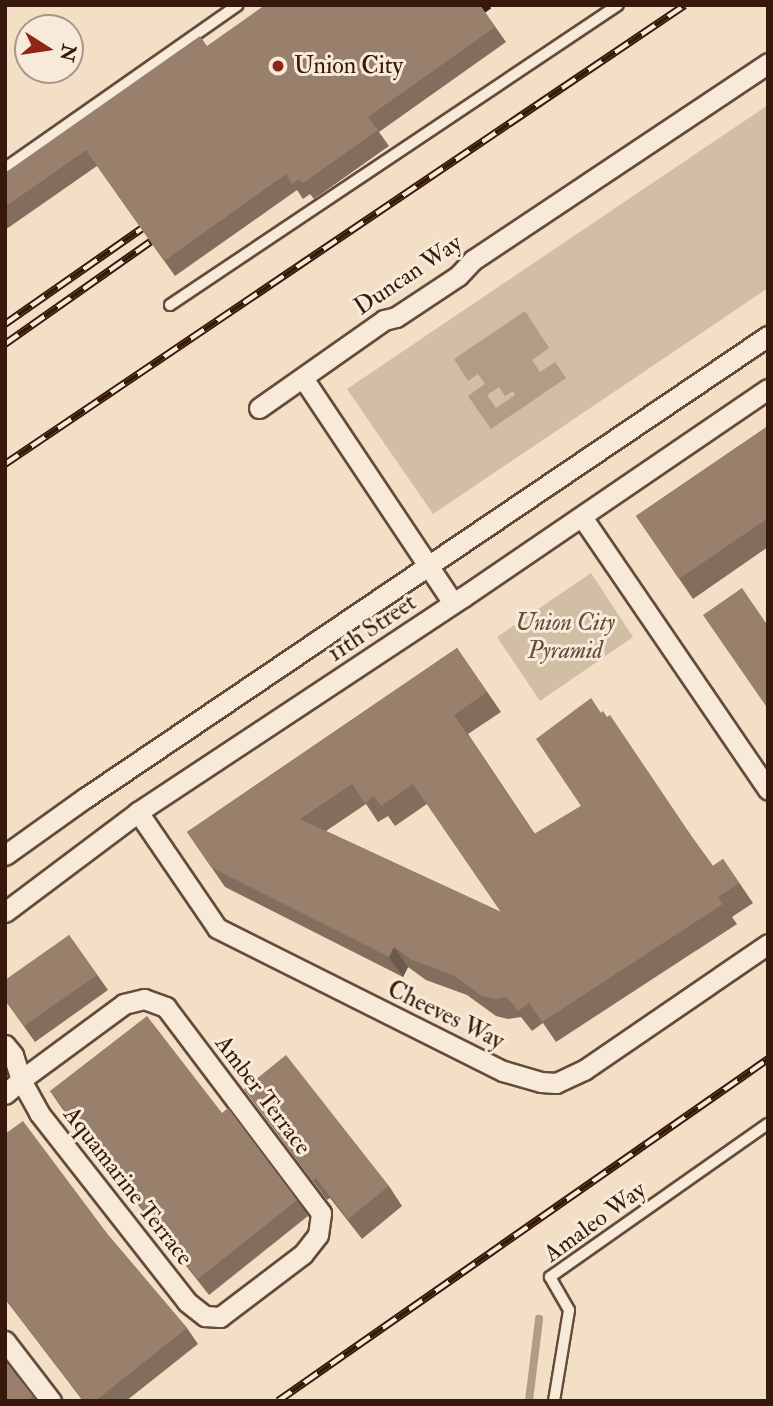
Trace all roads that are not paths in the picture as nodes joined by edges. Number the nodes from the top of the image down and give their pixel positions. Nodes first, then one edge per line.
1 (238, 5) edge
2 (618, 5) edge
3 (768, 63) edge
4 (5, 168) edge
5 (170, 305) dead end
6 (768, 336) edge
7 (303, 378) junction
8 (768, 388) edge
9 (259, 408) dead end
10 (582, 517) junction
11 (426, 567) junction
12 (453, 603) junction
13 (768, 790) edge
14 (138, 812) junction
15 (5, 855) edge
16 (5, 912) edge
17 (768, 944) edge
18 (5, 1045) edge
19 (13, 1078) edge
20 (5, 1094) edge
21 (768, 1124) edge
22 (205, 1315) joint
23 (5, 1341) edge
24 (51, 1401) edge
25 (554, 1401) edge

1 - 4 lane
2 - 5 lane
3 - 7 street, Duncan Way
6 - 11 street, 11th Street
7 - 9 street, Duncan Way
7 - 11 street
8 - 10 street, 11th Street
10 - 12 street, 11th Street
10 - 13 street
11 - 12 street
11 - 15 street, 11th Street
12 - 14 street, 11th Street
14 - 16 street, 11th Street
14 - 17 street, Cheeves Way
18 - 19 street, Aquamarine Terrace
19 - 20 street
19 - 22 street, Aquamarine Terrace
19 - 22 street, Amber Terrace
21 - 25 lane, Amaleo Way
23 - 24 street

